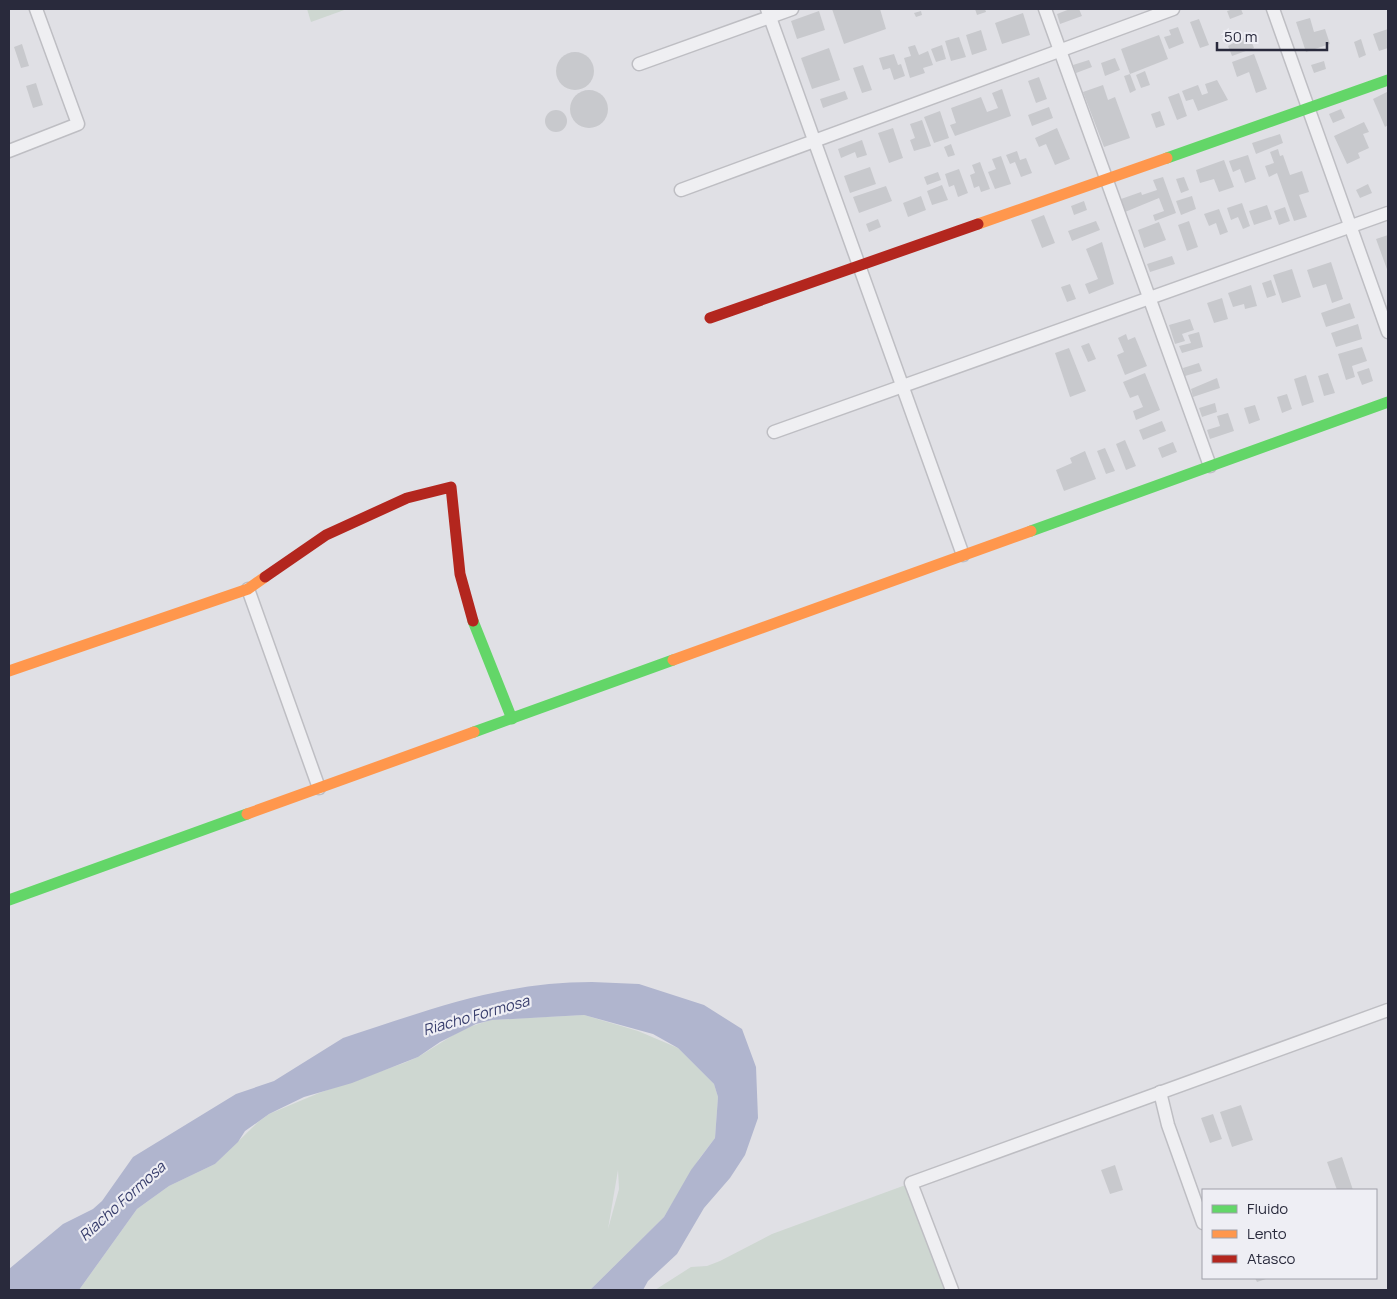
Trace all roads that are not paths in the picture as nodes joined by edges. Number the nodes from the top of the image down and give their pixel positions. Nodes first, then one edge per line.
1 (36, 9) edge
2 (792, 9) edge
3 (1045, 9) edge
4 (1173, 9) edge
5 (1272, 9) edge
6 (769, 13) edge
7 (1060, 50) junction
8 (639, 64) dead end
9 (1388, 80) edge
10 (1308, 108) junction
11 (814, 139) junction
12 (9, 151) edge
13 (1106, 179) junction
14 (681, 190) dead end
15 (1388, 213) edge
16 (1350, 226) junction
17 (859, 265) junction
18 (1149, 298) junction
19 (710, 318) dead end
20 (1388, 332) edge
21 (902, 386) junction
22 (1388, 402) edge
23 (774, 432) dead end
24 (1210, 466) junction
25 (963, 555) junction
26 (248, 589) junction
27 (9, 671) edge
28 (512, 718) junction
29 (319, 788) junction
30 (9, 900) edge
31 (1388, 1010) edge
32 (1160, 1092) junction
33 (1202, 1220) edge
34 (952, 1290) edge

1 - 12 street
2 - 6 street
3 - 7 street
4 - 7 street
5 - 10 street
6 - 8 street
6 - 11 street
7 - 11 street
7 - 13 street
9 - 10 street
10 - 13 street
10 - 16 street
11 - 14 street
11 - 17 street
13 - 17 street
13 - 18 street
15 - 16 street
16 - 18 street
16 - 20 street
17 - 19 street
17 - 21 street
18 - 21 street
18 - 24 street
21 - 23 street
21 - 25 street
22 - 24 street
24 - 25 street
25 - 28 street
26 - 27 street
26 - 28 street
26 - 29 street
28 - 29 street
29 - 30 street
31 - 32 street
32 - 33 street
32 - 34 street

